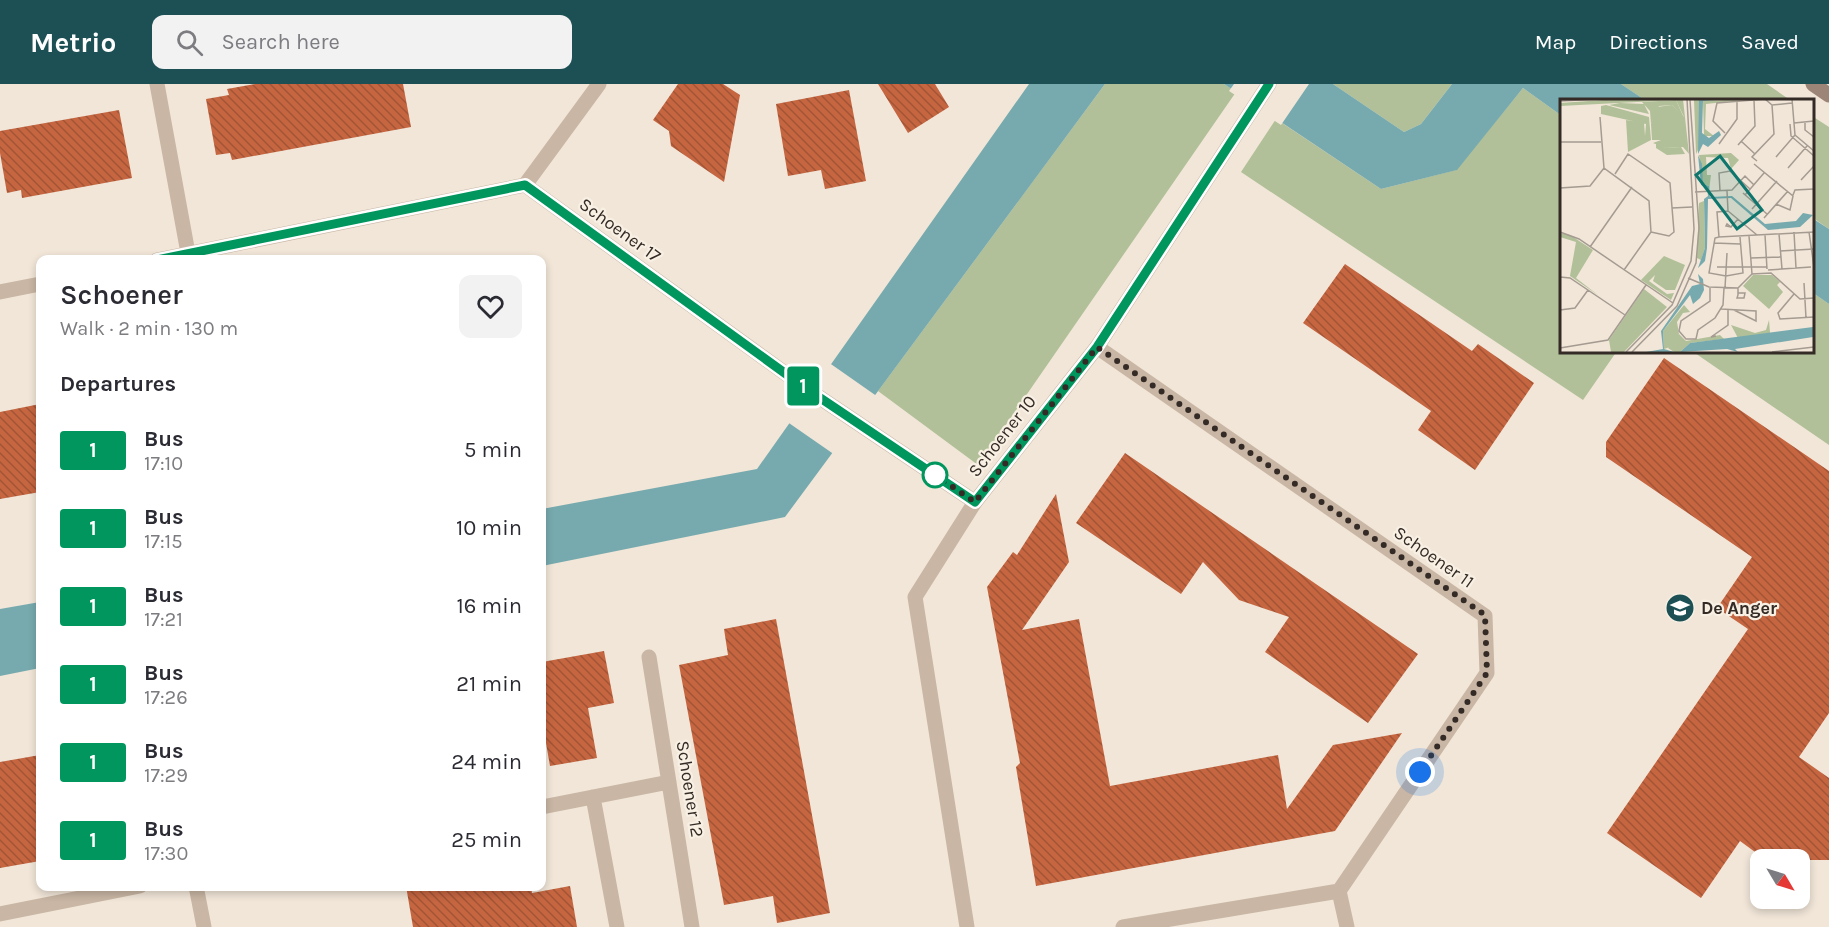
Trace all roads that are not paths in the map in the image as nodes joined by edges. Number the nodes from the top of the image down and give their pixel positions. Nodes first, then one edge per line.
1 (157, 84) edge
2 (599, 84) edge
3 (1269, 84) edge
4 (1812, 84) edge
5 (1829, 95) edge
6 (525, 185) junction
7 (188, 253) junction
8 (179, 255) edge
9 (36, 285) edge
10 (0, 292) edge
11 (1097, 347) junction
12 (975, 502) junction
13 (649, 657) dead end
14 (669, 782) junction
15 (593, 797) junction
16 (546, 806) edge
17 (115, 891) edge
18 (197, 891) edge
19 (1339, 891) junction
20 (0, 914) edge
21 (204, 927) edge
22 (617, 927) edge
23 (692, 927) edge
24 (967, 927) edge
25 (1123, 927) edge
26 (1347, 927) edge

1 - 7 street
2 - 6 street
3 - 11 street, Schoener 10
4 - 5 main road
6 - 7 street
6 - 12 street, Schoener 17
7 - 8 street
9 - 10 street
11 - 12 street, Schoener 10
11 - 19 street, Schoener 11
12 - 24 street, Schoener 10
13 - 14 street, Schoener 12
14 - 15 street
14 - 23 street, Schoener 12
15 - 16 street
15 - 22 street
17 - 20 street
18 - 21 street
19 - 25 street
19 - 26 street

